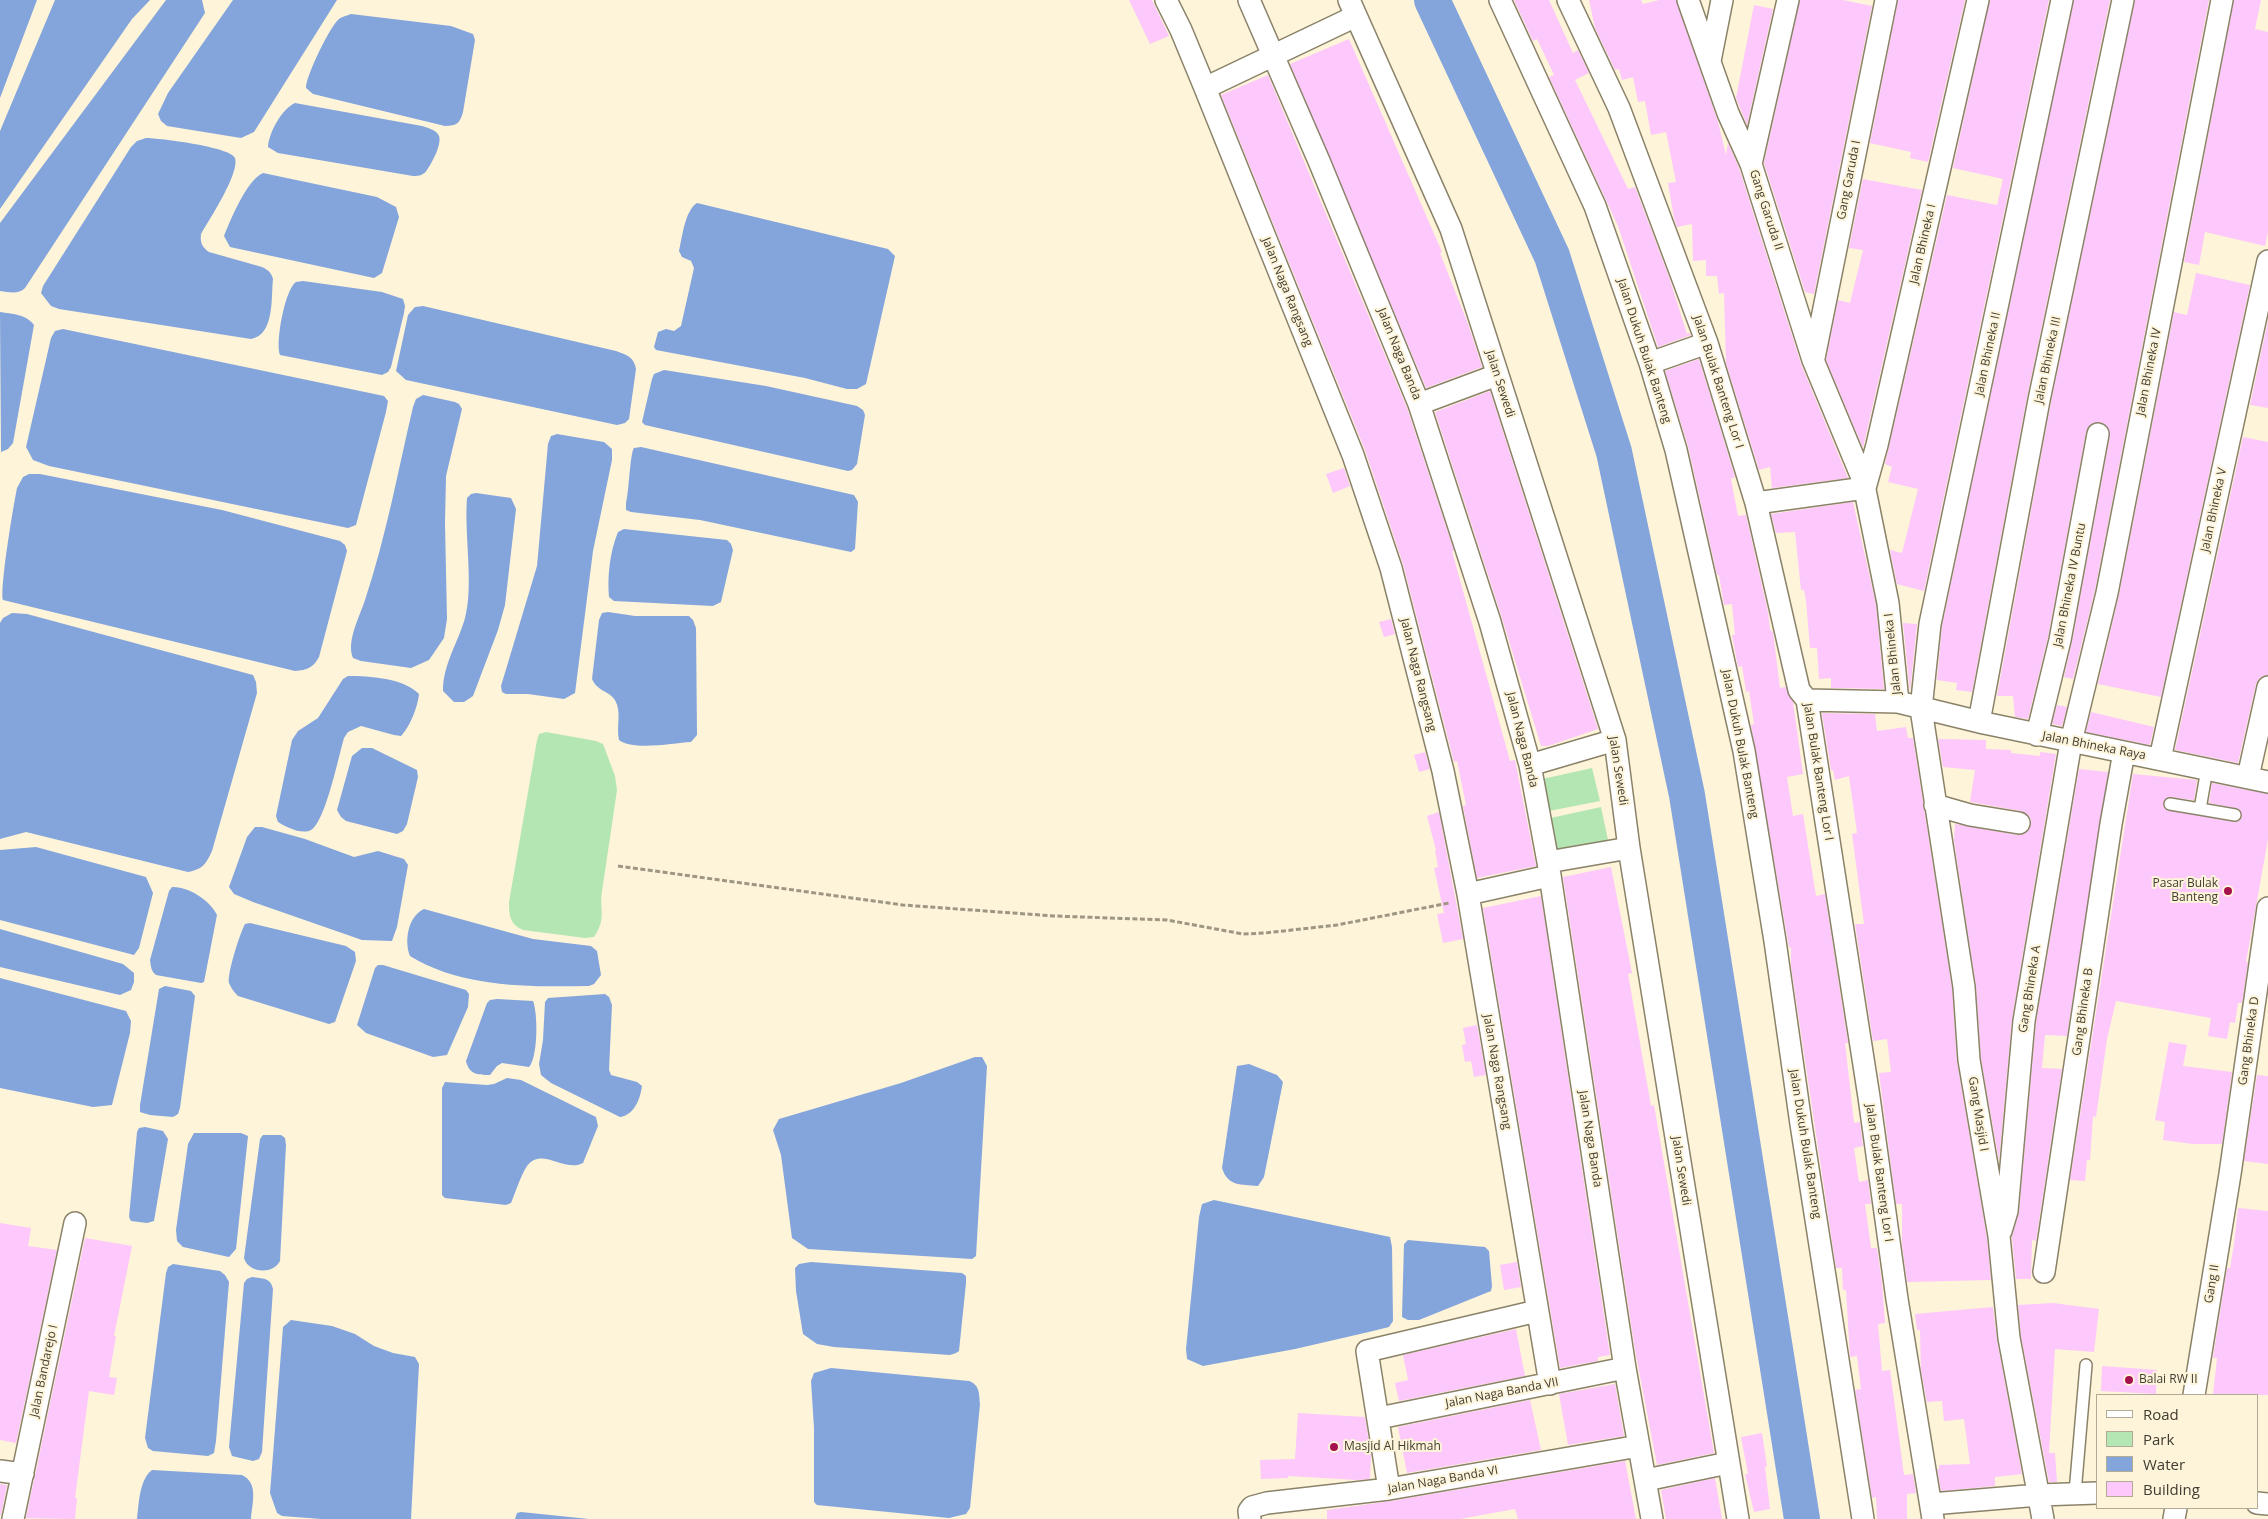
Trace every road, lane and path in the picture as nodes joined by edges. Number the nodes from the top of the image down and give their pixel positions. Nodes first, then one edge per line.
1 (1249, 0) edge
2 (1500, 0) edge
3 (1568, 0) edge
4 (1688, 0) edge
5 (1722, 0) edge
6 (1788, 0) edge
7 (1886, 0) edge
8 (1978, 0) edge
9 (2062, 0) edge
10 (2123, 0) edge
11 (2222, 0) edge
12 (1169, 1) edge
13 (1353, 8) edge
14 (1274, 56) junction
15 (1710, 61) junction
16 (1205, 88) junction
17 (1751, 164) junction
18 (2268, 261) edge
19 (1707, 343) junction
20 (1813, 360) junction
21 (1650, 362) junction
22 (1497, 375) junction
23 (1419, 404) junction
24 (2098, 434) dead end
25 (1865, 488) junction
26 (1756, 503) junction
27 (2268, 688) edge
28 (1807, 700) junction
29 (1898, 702) junction
30 (1921, 708) junction
31 (1979, 722) junction
32 (2037, 734) junction
33 (1615, 740) junction
34 (2072, 742) junction
35 (2124, 752) junction
36 (2160, 759) junction
37 (1530, 765) junction
38 (2208, 769) junction
39 (2258, 780) edge
40 (2170, 804) dead end
41 (1935, 805) junction
42 (2200, 810) junction
43 (2235, 815) dead end
44 (2020, 823) dead end
45 (1629, 848) junction
46 (618, 866) dead end
47 (1549, 869) junction
48 (1468, 894) junction
49 (2268, 908) edge
50 (2230, 1174) joint
51 (75, 1223) dead end
52 (1999, 1236) junction
53 (2044, 1272) dead end
54 (1537, 1311) junction
55 (2086, 1364) dead end
56 (1624, 1368) junction
57 (1550, 1384) junction
58 (2194, 1394) edge
59 (1379, 1418) junction
60 (1638, 1446) junction
61 (1728, 1463) junction
62 (0, 1471) edge
63 (23, 1474) junction
64 (1646, 1480) junction
65 (1389, 1489) junction
66 (2075, 1493) junction
67 (2096, 1493) edge
68 (2039, 1495) junction
69 (1932, 1511) edge
70 (1249, 1515) edge
71 (13, 1519) edge
72 (1652, 1519) edge
73 (1738, 1519) edge
74 (1863, 1519) edge
75 (2043, 1519) edge

1 - 14 street, Jalan Naga Banda
2 - 21 street, Jalan Dukuh Bulak Banteng
3 - 19 street, Jalan Bulak Banteng Lor I
4 - 15 street
5 - 15 street
6 - 17 street, Gang Garuda II
7 - 20 street, Gang Garuda I
8 - 25 street, Jalan Bhineka I
9 - 30 street, Jalan Bhineka II
10 - 31 street, Jalan Bhineka III
11 - 34 street, Jalan Bhineka IV
12 - 16 street, Jalan Naga Rangsang
13 - 14 street
13 - 22 street, Jalan Sewedi
14 - 16 street
14 - 23 street, Jalan Naga Banda
15 - 17 street
16 - 48 street, Jalan Naga Rangsang
17 - 20 street, Gang Garuda II
18 - 36 street, Jalan Bhineka V
19 - 21 street
19 - 26 street, Jalan Bulak Banteng Lor I
20 - 25 street, Jalan Bhineka I
21 - 74 street, Jalan Dukuh Bulak Banteng
22 - 23 street
22 - 33 street, Jalan Sewedi
23 - 37 street, Jalan Naga Banda
24 - 32 street, Jalan Bhineka IV Buntu
25 - 26 street
25 - 29 street, Jalan Bhineka I
26 - 28 street, Jalan Bulak Banteng Lor I
27 - 39 street
28 - 29 street, Jalan Bhineka Raya
28 - 69 street, Jalan Bulak Banteng Lor I
29 - 30 street, Jalan Bhineka Raya
30 - 31 street, Jalan Bhineka Raya
30 - 41 street, Gang Masjid I
31 - 32 street, Jalan Bhineka Raya
32 - 34 street, Jalan Bhineka Raya
33 - 37 street
33 - 45 street, Jalan Sewedi
34 - 35 street, Jalan Bhineka Raya
34 - 52 street, Gang Bhineka A
35 - 36 street, Jalan Bhineka Raya
35 - 53 street, Gang Bhineka B
36 - 38 street, Jalan Bhineka Raya
37 - 47 street, Jalan Naga Banda
38 - 39 street, Jalan Bhineka Raya
38 - 42 lane
40 - 42 lane
41 - 44 street
41 - 52 street, Gang Masjid I
42 - 43 lane
45 - 47 street
45 - 61 street, Jalan Sewedi
46 - 48 path
47 - 48 street
47 - 56 street, Jalan Naga Banda
48 - 54 street, Jalan Naga Rangsang
49 - 50 street, Gang Bhineka D
50 - 58 street, Gang II
51 - 63 street, Jalan Bandarejo I
52 - 68 street, Gang Masjid I
54 - 57 street, Jalan Naga Rangsang
54 - 59 street
55 - 66 lane
56 - 57 street, Jalan Naga Banda VII
56 - 60 street, Jalan Naga Banda
57 - 59 street, Jalan Naga Banda VII
59 - 65 street
60 - 64 street, Jalan Naga Banda
60 - 65 street, Jalan Naga Banda VI
61 - 64 street
61 - 73 street, Jalan Sewedi
62 - 63 street
63 - 71 street, Jalan Bandarejo I
64 - 72 street, Jalan Naga Banda
65 - 70 street, Jalan Naga Banda VI
66 - 67 street
66 - 68 street
68 - 69 street
68 - 75 street, Gang Masjid I

